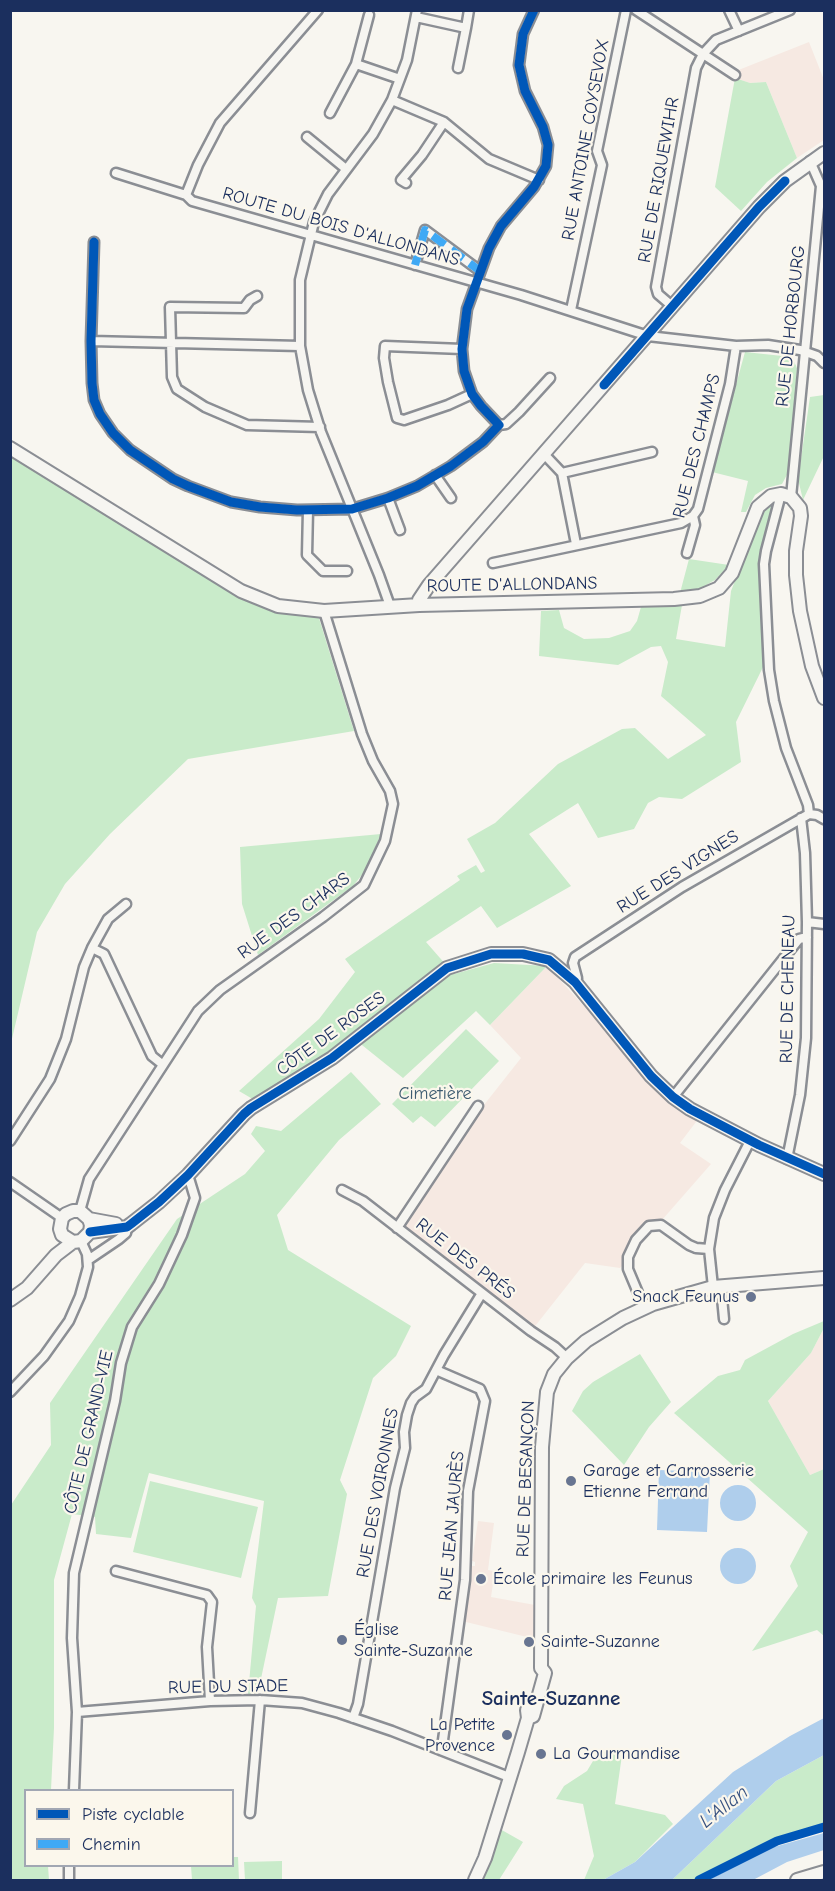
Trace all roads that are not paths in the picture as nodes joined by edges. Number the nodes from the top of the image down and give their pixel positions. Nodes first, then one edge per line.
1 (318, 10) edge
2 (469, 10) edge
3 (534, 10) edge
4 (626, 10) edge
5 (636, 10) edge
6 (729, 10) edge
7 (790, 10) edge
8 (417, 14) edge
9 (369, 15) dead end
10 (466, 28) junction
11 (739, 31) junction
12 (704, 54) junction
13 (356, 64) junction
14 (459, 68) dead end
15 (735, 75) dead end
16 (400, 79) junction
17 (392, 100) junction
18 (330, 113) dead end
19 (444, 122) junction
20 (307, 137) dead end
21 (825, 153) edge
22 (810, 161) junction
23 (346, 169) junction
24 (116, 173) dead end
25 (539, 180) junction
26 (406, 183) dead end
27 (186, 195) junction
28 (310, 234) junction
29 (94, 243) dead end
30 (415, 265) junction
31 (480, 271) junction
32 (476, 282) junction
33 (257, 296) dead end
34 (672, 306) junction
35 (571, 310) junction
36 (648, 336) junction
37 (91, 341) junction
38 (171, 343) junction
39 (300, 346) junction
40 (736, 346) junction
41 (462, 349) junction
42 (806, 351) junction
43 (825, 363) edge
44 (550, 378) dead end
45 (472, 394) junction
46 (499, 425) junction
47 (320, 427) junction
48 (10, 448) edge
49 (652, 452) dead end
50 (543, 453) junction
51 (562, 473) junction
52 (435, 475) junction
53 (786, 495) junction
54 (388, 498) junction
55 (451, 498) dead end
56 (352, 509) junction
57 (308, 510) junction
58 (693, 516) junction
59 (400, 530) dead end
60 (576, 544) junction
61 (687, 553) dead end
62 (493, 563) dead end
63 (347, 571) dead end
64 (765, 574) joint
65 (419, 604) junction
66 (390, 606) junction
67 (324, 611) junction
68 (825, 698) edge
69 (805, 816) junction
70 (825, 819) edge
71 (126, 904) dead end
72 (807, 922) junction
73 (825, 924) edge
74 (807, 937) junction
75 (92, 948) junction
76 (575, 982) junction
77 (162, 1064) junction
78 (673, 1097) junction
79 (478, 1106) dead end
80 (10, 1141) edge
81 (750, 1141) junction
82 (787, 1159) junction
83 (825, 1174) edge
84 (188, 1175) junction
85 (10, 1182) edge
86 (342, 1190) dead end
87 (84, 1215) junction
88 (61, 1224) junction
89 (131, 1224) junction
90 (397, 1228) junction
91 (81, 1238) junction
92 (709, 1249) junction
93 (88, 1260) junction
94 (42, 1270) junction
95 (825, 1278) edge
96 (717, 1287) junction
97 (482, 1293) junction
98 (10, 1300) edge
99 (644, 1307) junction
100 (724, 1319) dead end
101 (567, 1358) junction
102 (436, 1370) junction
103 (10, 1392) edge
104 (116, 1571) dead end
105 (260, 1700) junction
106 (210, 1701) junction
107 (77, 1712) junction
108 (353, 1718) junction
109 (440, 1750) junction
110 (509, 1778) junction
111 (74, 1789) edge
112 (250, 1813) dead end
113 (825, 1872) edge
114 (475, 1881) edge
115 (797, 1881) edge

1 - 27 street
2 - 10 street
3 - 25 street
4 - 35 street, RUE ANTOINE COYSEVOX
5 - 12 street
6 - 11 street
7 - 11 street
8 - 10 street
8 - 16 street
9 - 13 street
10 - 14 street
11 - 12 street
12 - 15 street
12 - 34 street, RUE DE RIQUEWIHR
13 - 16 street
13 - 18 street
16 - 17 street
17 - 19 street
17 - 23 street
19 - 25 street
19 - 26 street
20 - 23 street
21 - 22 main road
22 - 34 main road
22 - 42 street, RUE DE HORBOURG
23 - 28 street
24 - 27 street, ROUTE DU BOIS D'ALLONDANS
25 - 31 street
27 - 28 street, ROUTE DU BOIS D'ALLONDANS
28 - 30 street, ROUTE DU BOIS D'ALLONDANS
28 - 39 street
29 - 37 street
30 - 31 street
30 - 32 street, ROUTE DU BOIS D'ALLONDANS
31 - 32 street
32 - 35 street, ROUTE DU BOIS D'ALLONDANS
32 - 41 street
33 - 38 street
34 - 36 main road
35 - 36 street, ROUTE DU BOIS D'ALLONDANS
36 - 40 street, ROUTE DU BOIS D'ALLONDANS
36 - 50 main road
37 - 38 street
37 - 57 street
38 - 39 street
38 - 47 street
39 - 47 street
40 - 42 street, ROUTE DU BOIS D'ALLONDANS
40 - 58 street, RUE DES CHAMPS
41 - 45 street
41 - 45 street
42 - 43 street
42 - 53 street, RUE DE HORBOURG
44 - 46 street
45 - 46 street
46 - 52 street
47 - 56 street
48 - 67 main road, ROUTE D'ALLONDANS
49 - 51 street
50 - 51 street
50 - 65 main road
51 - 60 street
52 - 54 street
52 - 55 street
53 - 64 street, RUE DE HORBOURG
53 - 65 main road, ROUTE D'ALLONDANS
53 - 68 main road
54 - 56 street
54 - 59 street
56 - 57 street
56 - 66 street
57 - 63 street
58 - 60 street
58 - 61 street, RUE DES CHAMPS
60 - 62 street
64 - 69 street, RUE DE CHENEAU
65 - 66 main road, ROUTE D'ALLONDANS
66 - 67 main road, ROUTE D'ALLONDANS
67 - 77 street, RUE DES CHARS
69 - 70 street
69 - 72 street, RUE DE CHENEAU
69 - 76 street, RUE DES VIGNES
71 - 75 street
72 - 73 street
72 - 74 street, RUE DE CHENEAU
74 - 78 street
74 - 82 street, RUE DE CHENEAU
75 - 77 street
75 - 80 street
76 - 78 main road, CÔTE DE ROSES
76 - 84 main road, CÔTE DE ROSES
77 - 87 street, RUE DES CHARS
78 - 81 main road, CÔTE DE ROSES
79 - 90 street
81 - 82 main road, CÔTE DE ROSES
81 - 92 street
82 - 83 main road, CÔTE DE ROSES
84 - 89 main road, CÔTE DE ROSES
84 - 107 street, CÔTE DE GRAND-VIE
85 - 88 street
86 - 90 street, RUE DES PRÉS
87 - 88 main road
87 - 89 main road
87 - 91 main road
88 - 91 main road
88 - 94 main road
89 - 91 main road
89 - 93 street
90 - 97 street, RUE DES PRÉS
91 - 93 street
91 - 94 main road
92 - 96 street
92 - 99 street
93 - 103 street
94 - 98 main road
95 - 96 main road, RUE DE BESANÇON
96 - 99 main road, RUE DE BESANÇON
96 - 100 street
97 - 101 street, RUE DES PRÉS
97 - 102 street, RUE DES VOIRONNES
99 - 101 main road, RUE DE BESANÇON
101 - 110 main road, RUE DE BESANÇON
102 - 108 street, RUE DES VOIRONNES
102 - 109 street, RUE JEAN JAURÈS
104 - 106 street
105 - 106 street, RUE DU STADE
105 - 108 street, RUE DU STADE
105 - 112 street
106 - 107 street, RUE DU STADE
107 - 111 street, CÔTE DE GRAND-VIE
108 - 109 street, RUE DU STADE
109 - 110 street, RUE DU STADE
110 - 114 main road, RUE DE BESANÇON
113 - 115 main road

